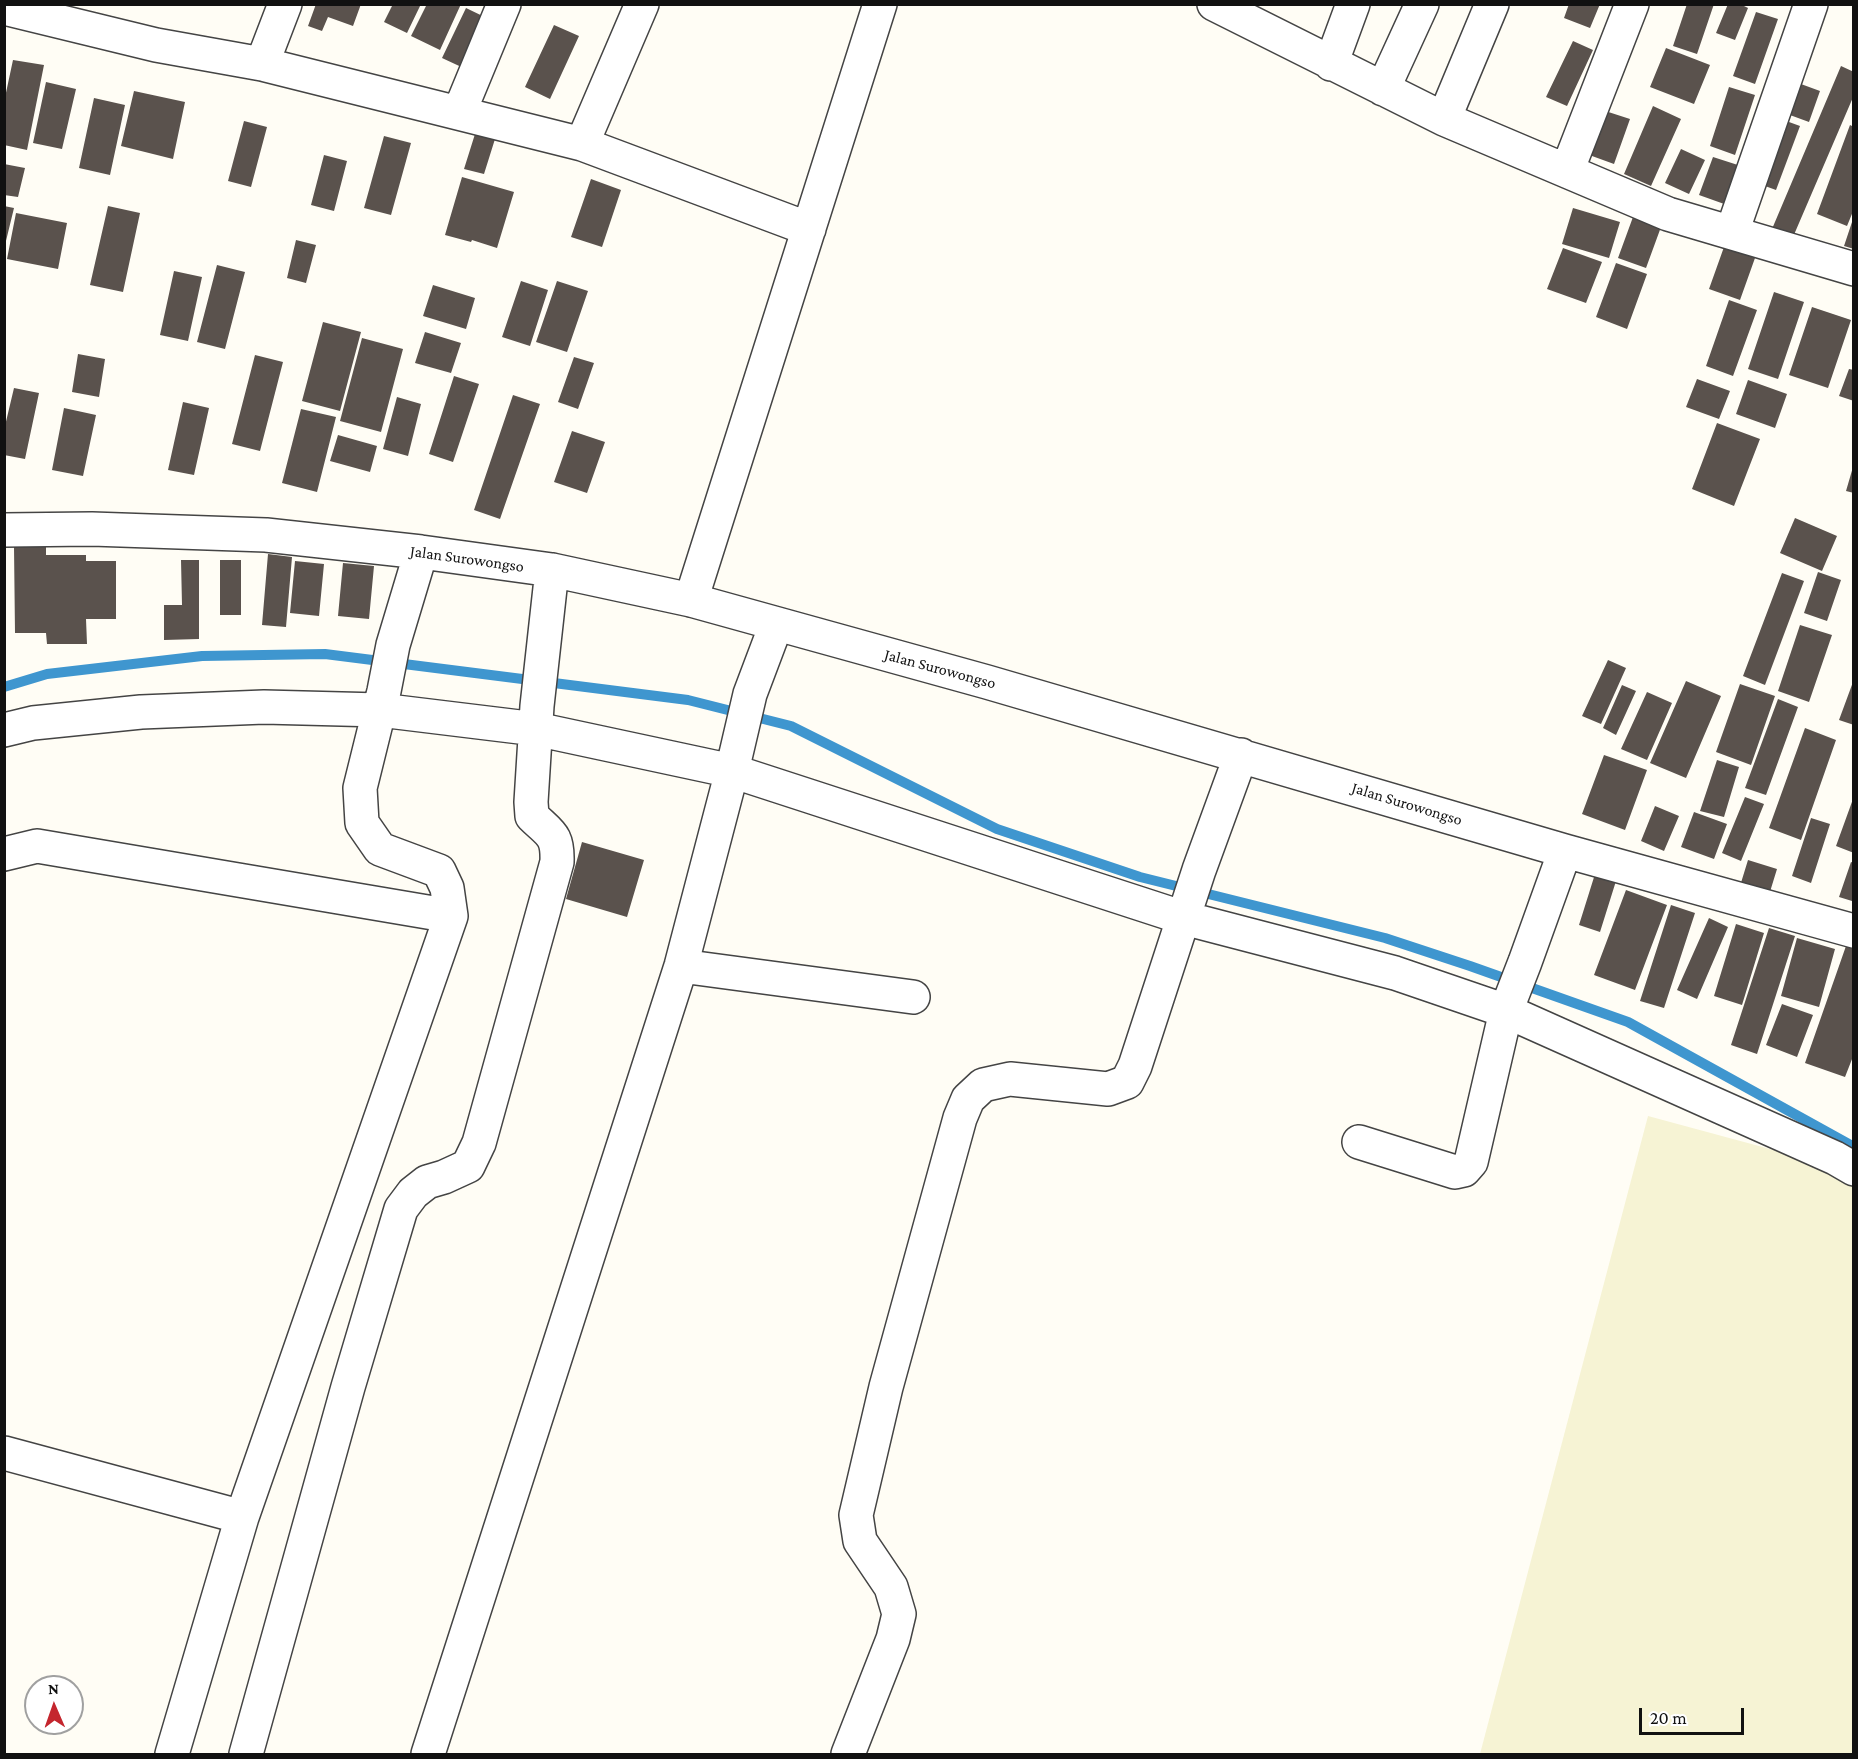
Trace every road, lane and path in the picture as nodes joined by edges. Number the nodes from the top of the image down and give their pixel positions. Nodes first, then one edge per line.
1 (285, 4) edge
2 (504, 4) edge
3 (642, 4) edge
4 (880, 4) edge
5 (1214, 4) edge
6 (1353, 4) edge
7 (1422, 4) edge
8 (1492, 4) edge
9 (1632, 4) edge
10 (1811, 4) edge
11 (4, 8) edge
12 (262, 64) junction
13 (1331, 64) junction
14 (1383, 89) junction
15 (459, 113) junction
16 (1444, 119) junction
17 (582, 144) junction
18 (1567, 171) junction
19 (809, 229) junction
20 (1732, 232) junction
21 (1854, 269) edge
22 (4, 530) edge
23 (421, 552) junction
24 (552, 570) junction
25 (691, 600) junction
26 (776, 625) junction
27 (382, 700) junction
28 (537, 717) junction
29 (4, 730) edge
30 (1240, 755) junction
31 (732, 771) junction
32 (1565, 851) junction
33 (4, 854) edge
34 (1186, 910) junction
35 (451, 916) junction
36 (1854, 931) edge
37 (681, 966) junction
38 (913, 997) dead end
39 (1510, 1002) junction
40 (1359, 1142) dead end
41 (1854, 1169) edge
42 (4, 1453) edge
43 (242, 1517) junction
44 (172, 1755) edge
45 (246, 1755) edge
46 (428, 1755) edge
47 (848, 1755) edge

1 - 12 street
2 - 15 street
3 - 17 street
4 - 19 street
5 - 13 street
6 - 13 street
7 - 14 street
8 - 16 street
9 - 18 street
10 - 20 street
11 - 12 street
12 - 15 street
13 - 14 street
14 - 16 street
15 - 17 street
16 - 18 street
17 - 19 street
18 - 20 street
19 - 25 street
20 - 21 street
22 - 23 street, Jalan Surowongso
23 - 24 street, Jalan Surowongso
23 - 27 street
24 - 25 street, Jalan Surowongso
24 - 28 street
25 - 26 street, Jalan Surowongso
26 - 30 street, Jalan Surowongso
26 - 31 street
27 - 28 street
27 - 29 street
27 - 35 street
28 - 31 street
28 - 45 street
30 - 32 street, Jalan Surowongso
30 - 34 street
31 - 34 street
31 - 37 street
32 - 36 street, Jalan Surowongso
32 - 39 street
33 - 35 street
34 - 39 street
34 - 47 street
35 - 43 street
37 - 38 street
37 - 46 street
39 - 40 street
39 - 41 street
42 - 43 street
43 - 44 street

